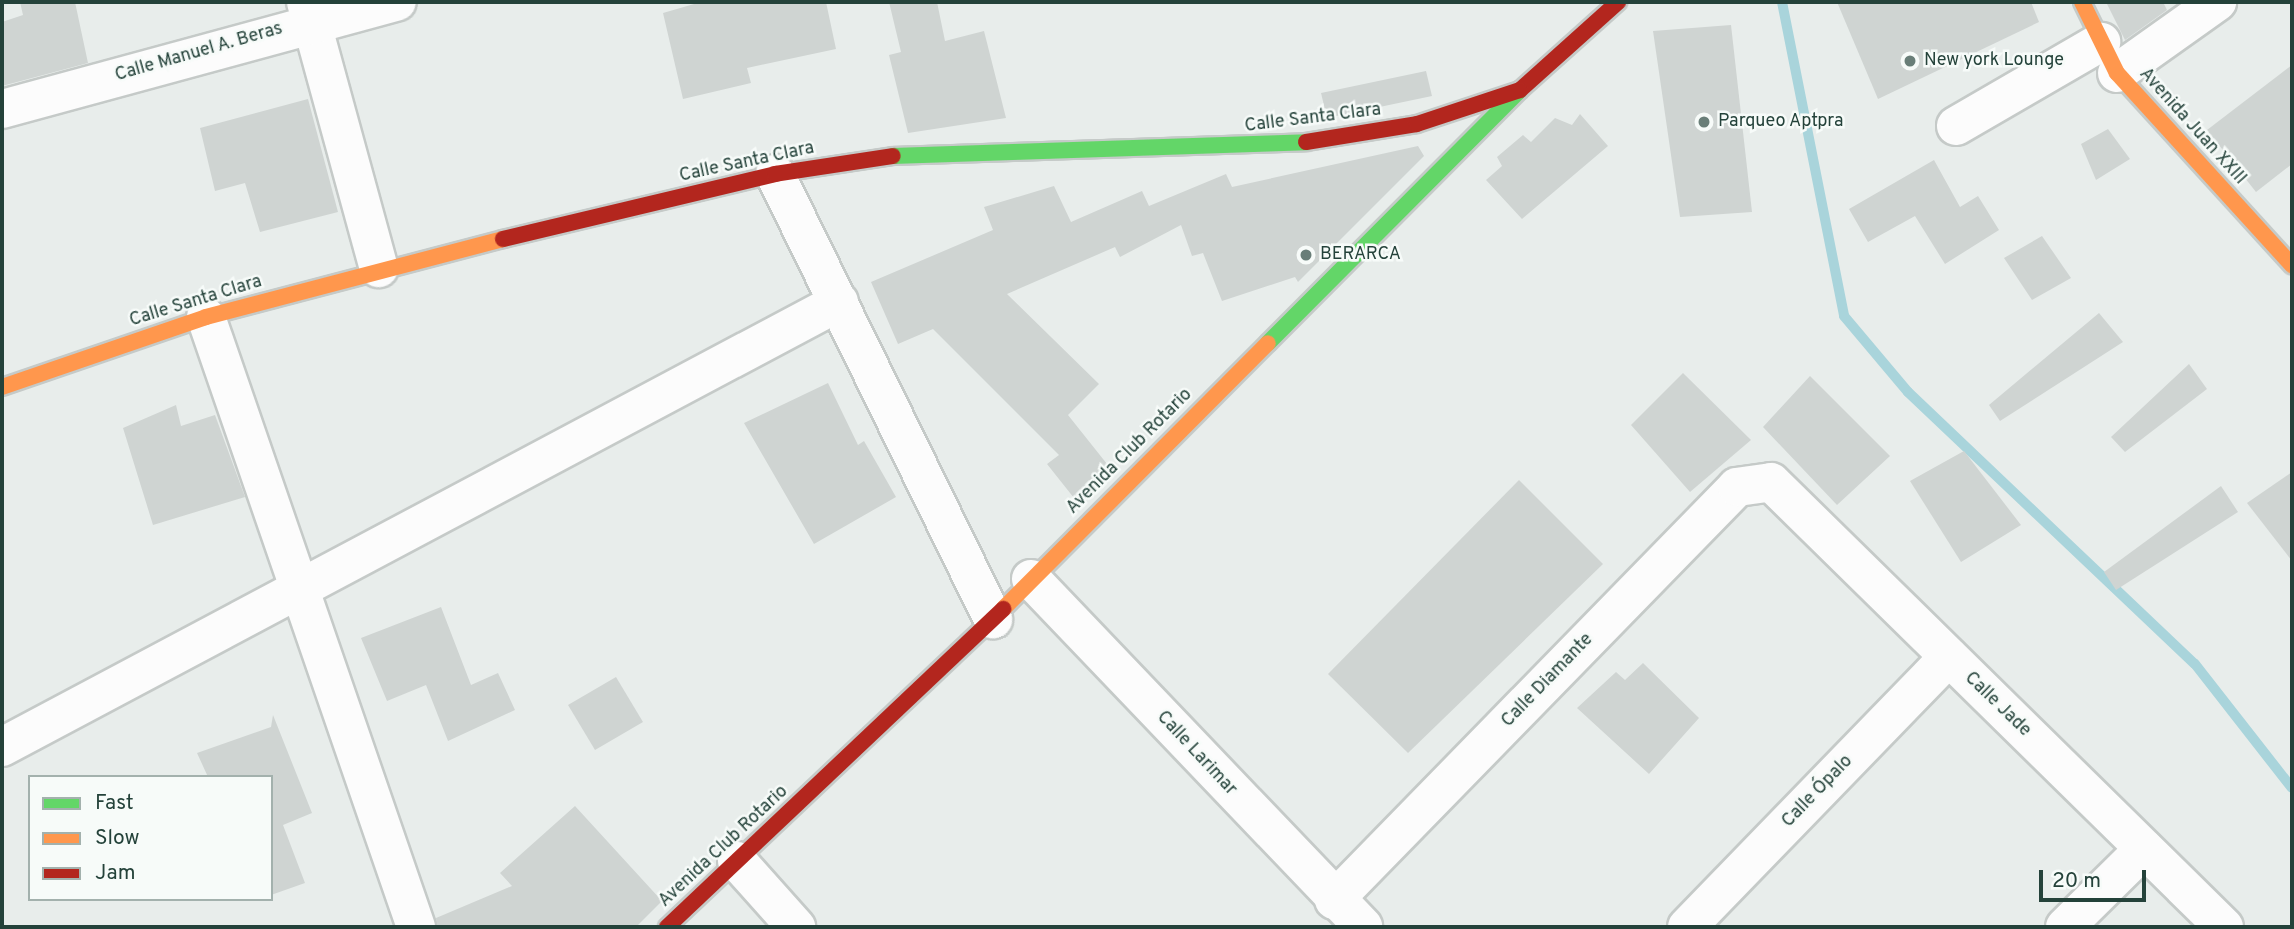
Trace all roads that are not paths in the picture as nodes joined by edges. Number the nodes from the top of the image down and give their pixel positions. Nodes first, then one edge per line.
1 (397, 2) edge
2 (2082, 2) edge
3 (2217, 2) edge
4 (1609, 5) edge
5 (309, 12) edge
6 (2109, 57) junction
7 (1520, 90) junction
8 (2, 109) edge
9 (1956, 126) dead end
10 (775, 174) junction
11 (2292, 265) edge
12 (379, 268) junction
13 (839, 302) junction
14 (206, 317) junction
15 (2, 387) edge
16 (1771, 482) joint
17 (1031, 579) junction
18 (299, 594) junction
19 (993, 618) junction
20 (1949, 657) junction
21 (2, 747) edge
22 (2144, 849) junction
23 (737, 861) junction
24 (1334, 900) junction
25 (415, 927) edge
26 (667, 927) edge
27 (796, 927) edge
28 (1363, 927) edge
29 (1687, 927) edge
30 (2066, 927) edge
31 (2224, 927) edge

1 - 5 street, Calle Manuel A. Beras
2 - 6 main road, Avenida Juan XXIII
3 - 6 street
4 - 7 main road, Avenida Club Rotario
5 - 8 street, Calle Manuel A. Beras
5 - 12 street
6 - 9 street
6 - 11 main road, Avenida Juan XXIII
7 - 10 main road, Calle Santa Clara
7 - 17 main road, Avenida Club Rotario
10 - 12 main road, Calle Santa Clara
10 - 13 street
12 - 14 main road, Calle Santa Clara
13 - 18 street
13 - 19 street
14 - 15 main road, Calle Santa Clara
14 - 18 street
16 - 20 street, Calle Jade
16 - 24 street, Calle Diamante
17 - 19 main road, Avenida Club Rotario
17 - 24 street, Calle Larimar
18 - 21 street
18 - 25 street
19 - 23 main road, Avenida Club Rotario
20 - 22 street, Calle Jade
20 - 29 street, Calle Ópalo
22 - 30 street
22 - 31 street, Calle Jade
23 - 26 main road, Avenida Club Rotario
23 - 27 street
24 - 28 street, Calle Larimar

